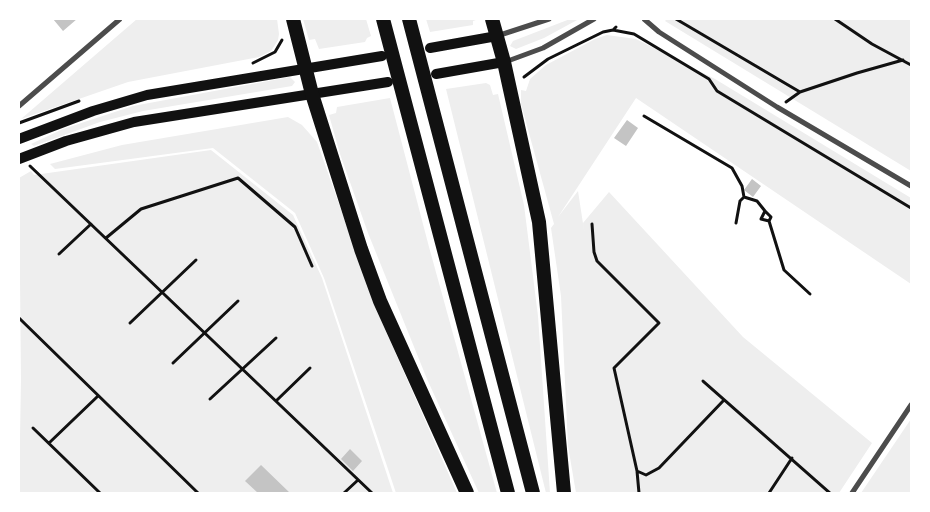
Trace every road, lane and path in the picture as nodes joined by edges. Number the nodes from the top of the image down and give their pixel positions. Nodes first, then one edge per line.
1 (119, 19) edge
2 (293, 19) edge
3 (383, 19) edge
4 (410, 19) edge
5 (492, 19) edge
6 (549, 19) edge
7 (594, 19) edge
8 (644, 19) edge
9 (676, 19) edge
10 (835, 19) edge
11 (284, 34) dead end
12 (497, 36) junction
13 (430, 48) dead end
14 (382, 56) dead end
15 (902, 60) junction
16 (504, 62) junction
17 (253, 63) dead end
18 (911, 65) edge
19 (306, 68) junction
20 (436, 74) dead end
21 (524, 77) dead end
22 (388, 82) dead end
23 (800, 92) junction
24 (312, 94) junction
25 (19, 106) edge
26 (777, 107) junction
27 (644, 116) dead end
28 (19, 139) edge
29 (36, 163) dead end
30 (21, 164) edge
31 (30, 166) junction
32 (911, 186) edge
33 (744, 197) junction
34 (911, 208) edge
35 (765, 211) junction
36 (769, 221) junction
37 (91, 224) junction
38 (592, 224) dead end
39 (736, 224) dead end
40 (106, 238) junction
41 (60, 254) dead end
42 (196, 260) dead end
43 (312, 266) dead end
44 (162, 291) junction
45 (810, 294) dead end
46 (238, 301) dead end
47 (19, 318) edge
48 (130, 322) dead end
49 (204, 332) junction
50 (276, 338) dead end
51 (174, 363) dead end
52 (242, 368) junction
53 (310, 368) dead end
54 (704, 381) dead end
55 (98, 396) junction
56 (210, 399) dead end
57 (276, 400) junction
58 (724, 400) junction
59 (911, 405) edge
60 (33, 428) dead end
61 (49, 443) junction
62 (792, 458) junction
63 (636, 471) junction
64 (358, 480) junction
65 (100, 493) edge
66 (198, 493) edge
67 (344, 493) edge
68 (372, 493) edge
69 (467, 493) edge
70 (508, 493) edge
71 (533, 493) edge
72 (564, 493) edge
73 (639, 493) edge
74 (769, 493) edge
75 (830, 493) edge
76 (852, 493) edge

1 - 25 street
2 - 19 highway
3 - 70 highway
4 - 71 highway
5 - 12 highway
6 - 12 street
7 - 16 street
8 - 26 street
9 - 23 path
10 - 15 path
11 - 17 path
12 - 13 main road
12 - 16 highway
14 - 19 main road
15 - 18 path
15 - 23 path
16 - 20 main road
16 - 72 highway
19 - 24 highway
19 - 28 main road
21 - 34 path
22 - 24 main road
23 - 26 path
24 - 30 main road
24 - 69 highway
26 - 32 street
27 - 33 path
29 - 31 path
30 - 31 path
31 - 37 path
33 - 35 path
33 - 39 path
35 - 36 path
35 - 36 path
36 - 45 path
37 - 40 path
37 - 41 path
38 - 63 path
40 - 43 path
40 - 44 path
42 - 44 path
44 - 48 path
44 - 49 path
46 - 49 path
47 - 55 path
49 - 51 path
49 - 52 path
50 - 52 path
52 - 56 path
52 - 57 path
53 - 57 path
54 - 58 path
55 - 61 path
55 - 66 path
57 - 64 path
58 - 62 path
58 - 63 path
59 - 76 street
60 - 61 path
61 - 65 path
62 - 74 path
62 - 75 path
63 - 73 path
64 - 67 path
64 - 68 path

